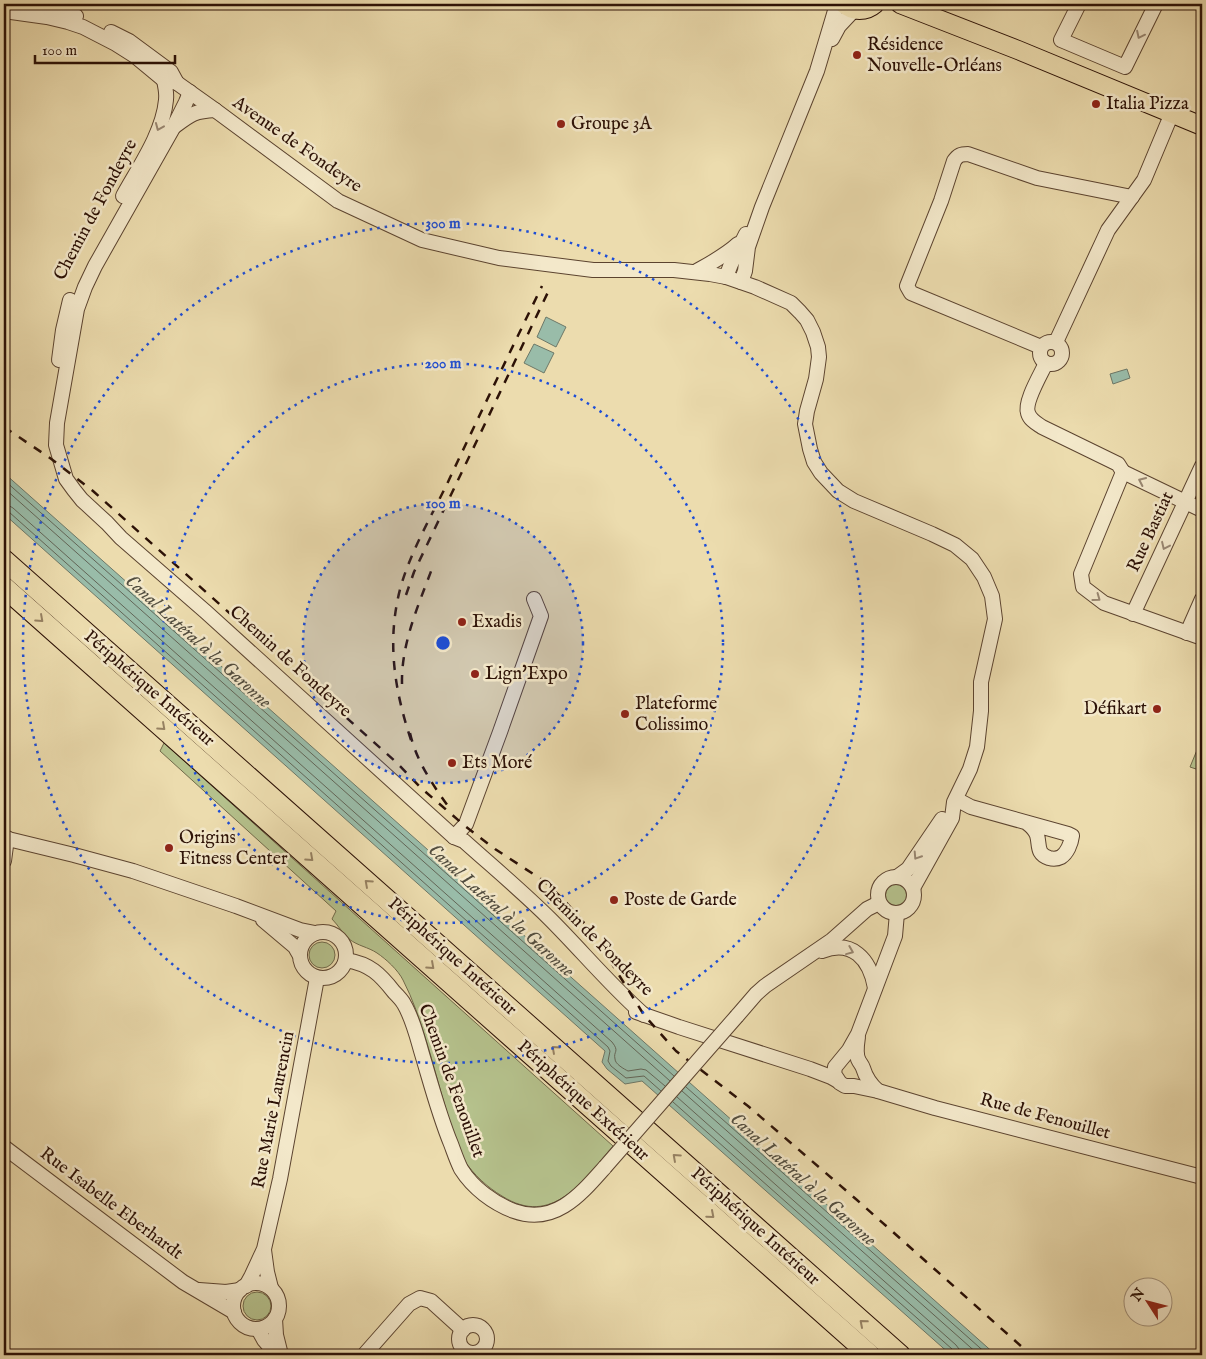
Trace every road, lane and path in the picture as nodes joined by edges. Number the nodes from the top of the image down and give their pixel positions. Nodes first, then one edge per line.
1 (41, 4) edge
2 (837, 4) edge
3 (875, 4) edge
4 (900, 4) edge
5 (1079, 4) edge
6 (1156, 4) edge
7 (849, 7) edge
8 (4, 11) edge
9 (822, 57) junction
10 (170, 81) junction
11 (190, 92) junction
12 (215, 110) junction
13 (1172, 113) junction
14 (1202, 126) edge
15 (173, 128) junction
16 (1132, 197) junction
17 (762, 207) junction
18 (743, 238) junction
19 (695, 272) junction
20 (726, 277) junction
21 (741, 282) junction
22 (1056, 342) junction
23 (1041, 348) junction
24 (1046, 363) junction
25 (1202, 466) edge
26 (1123, 472) junction
27 (1186, 502) junction
28 (1202, 510) edge
29 (121, 538) junction
30 (4, 560) edge
31 (4, 587) edge
32 (1202, 598) edge
33 (534, 599) dead end
34 (1134, 614) junction
35 (1187, 633) junction
36 (1202, 638) edge
37 (955, 801) junction
38 (1027, 822) dead end
39 (454, 837) junction
40 (6, 838) edge
41 (4, 861) edge
42 (897, 877) junction
43 (912, 888) junction
44 (879, 903) junction
45 (255, 912) junction
46 (897, 913) junction
47 (315, 933) junction
48 (299, 954) junction
49 (805, 958) junction
50 (346, 960) junction
51 (318, 978) junction
52 (875, 988) junction
53 (644, 1015) joint
54 (858, 1034) junction
55 (839, 1061) junction
56 (861, 1066) junction
57 (810, 1069) junction
58 (838, 1081) junction
59 (854, 1086) junction
60 (878, 1091) junction
61 (4, 1146) edge
62 (1202, 1177) edge
63 (264, 1249) junction
64 (243, 1288) junction
65 (271, 1288) junction
66 (196, 1289) junction
67 (234, 1312) junction
68 (275, 1319) junction
69 (258, 1329) junction
70 (463, 1330) dead end
71 (279, 1355) edge
72 (364, 1355) edge
73 (870, 1355) edge
74 (900, 1355) edge

1 - 10 street, Avenue de Fondeyre
2 - 9 street
3 - 7 main road
4 - 13 main road
6 -> 5 street
7 - 9 street
8 - 10 street, Avenue de Fondeyre
9 - 17 street
10 - 11 street, Avenue de Fondeyre
10 -> 29 street, Chemin de Fondeyre
11 - 12 street, Avenue de Fondeyre
11 - 15 street, Chemin de Fondeyre
12 - 15 street, Chemin de Fondeyre
12 - 19 street, Avenue de Fondeyre
13 - 14 main road
13 - 16 street
15 - 29 street, Chemin de Fondeyre
16 - 22 street
16 - 23 street
17 - 18 street
17 - 21 street
18 - 19 street
18 - 20 street
19 - 20 street, Avenue de Fondeyre
20 - 21 street, Avenue de Fondeyre
21 - 37 street, Avenue de Fondeyre
22 - 23 street
22 - 24 street
23 - 24 street
24 - 26 street
25 - 27 street, Rue Bastiat
27 -> 26 street
26 -> 34 street
27 - 28 street
27 -> 34 street, Rue Bastiat
29 - 39 street, Chemin de Fondeyre
74 -> 30 highway, Périphérique Intérieur
31 -> 73 highway, Périphérique Extérieur
32 - 35 street
33 - 39 street
34 - 35 street
35 - 36 street
37 - 38 street
37 -> 42 street
37 - 43 street
39 - 53 street, Chemin de Fondeyre
40 - 41 street
40 - 45 street
42 - 43 street
42 - 44 street
43 - 46 street
44 - 46 street
44 - 49 street, Chemin de Fenouillet
45 - 47 street
45 - 48 street
46 - 52 street
47 - 48 street
47 - 50 street
48 - 51 street
49 - 50 street, Chemin de Fenouillet, bridge
49 -> 52 street, Chemin de Fenouillet
50 - 51 street
51 - 63 street, Rue Marie Laurencin
52 - 54 street
53 - 57 street, Rue de Fenouillet
54 - 55 street
54 - 56 street
55 - 56 street, Rue de Fenouillet
55 - 57 street, Rue de Fenouillet
55 - 58 street
56 - 59 street
56 - 60 street
57 - 58 street, Rue de Fenouillet
58 - 59 street, Rue de Fenouillet
59 - 60 street, Rue de Fenouillet
60 - 62 street, Rue de Fenouillet
61 - 66 street, Rue Isabelle Eberhardt
63 - 64 street, Rue Marie Laurencin
63 - 65 street, Rue Marie Laurencin
64 - 65 street
64 - 66 street, Rue Isabelle Eberhardt
64 - 67 street
65 - 68 street
66 - 67 street, Rue Isabelle Eberhardt
67 - 69 street
68 - 69 street
68 - 71 street
69 - 71 street
70 - 72 street

